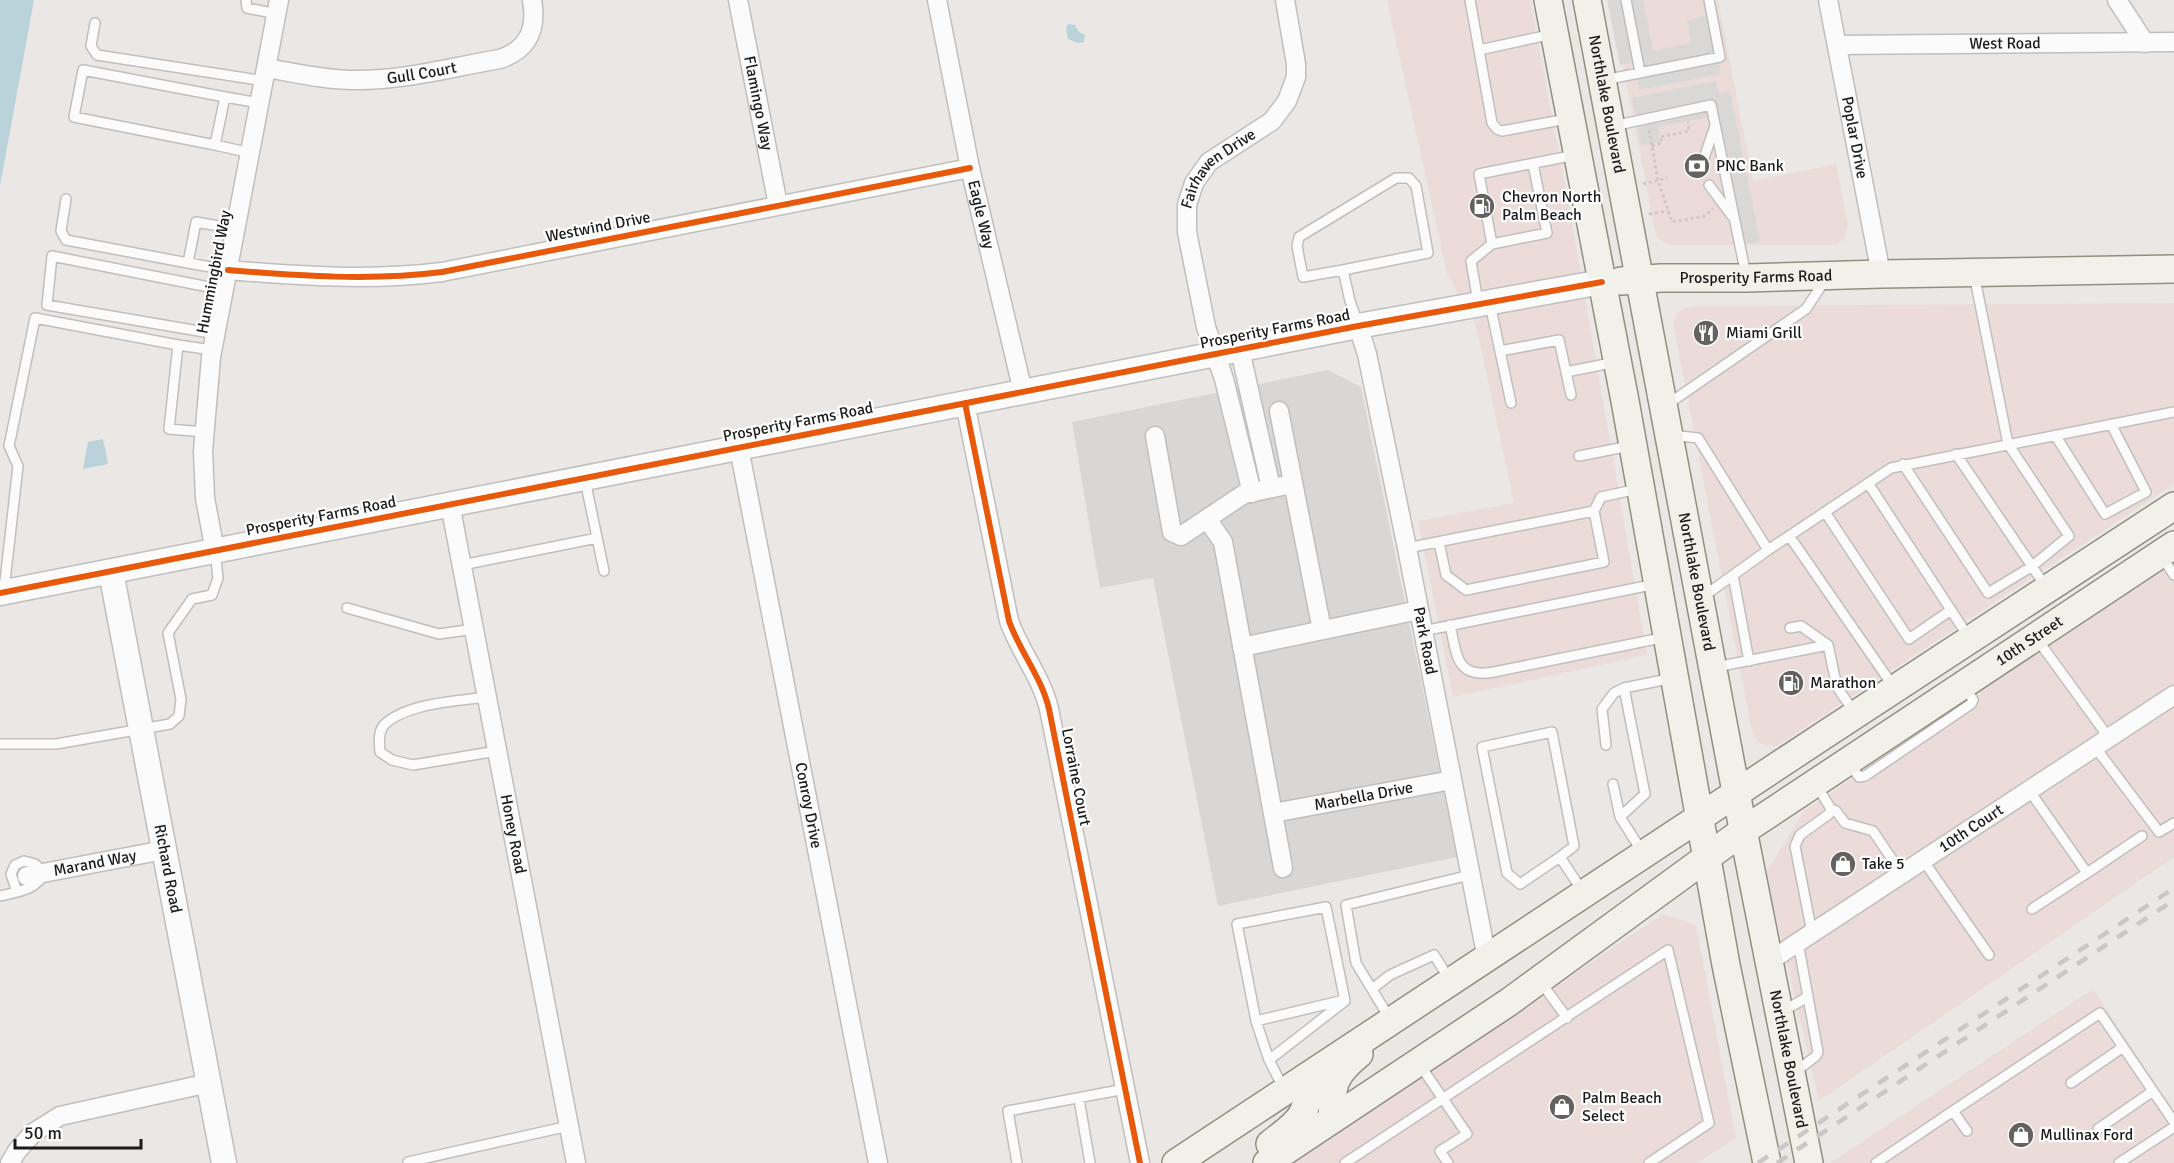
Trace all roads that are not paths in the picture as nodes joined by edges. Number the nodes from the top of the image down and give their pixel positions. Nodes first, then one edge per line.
1 (246, 0) edge
2 (532, 0) edge
3 (738, 0) edge
4 (937, 0) edge
5 (1285, 0) edge
6 (1470, 0) edge
7 (1548, 0) edge
8 (1587, 0) edge
9 (1626, 0) edge
10 (1709, 0) edge
11 (1828, 0) edge
12 (2117, 0) edge
13 (278, 7) edge
14 (95, 23) dead end
15 (1554, 33) junction
16 (2174, 42) edge
17 (2145, 43) junction
18 (1837, 45) junction
19 (1479, 50) junction
20 (1640, 72) junction
21 (266, 74) junction
22 (1602, 80) junction
23 (225, 97) junction
24 (260, 103) junction
25 (1571, 119) junction
26 (1716, 125) junction
27 (1611, 126) junction
28 (215, 145) junction
29 (251, 153) junction
30 (1578, 155) junction
31 (1704, 158) dead end
32 (1533, 164) junction
33 (970, 168) junction
34 (1709, 185) dead end
35 (66, 200) dead end
36 (778, 205) junction
37 (1735, 221) junction
38 (236, 229) junction
39 (1492, 244) junction
40 (188, 263) junction
41 (2174, 268) edge
42 (228, 270) junction
43 (1343, 270) junction
44 (1974, 272) junction
45 (1881, 274) junction
46 (1828, 276) junction
47 (1747, 278) junction
48 (1640, 280) junction
49 (1602, 282) junction
50 (224, 290) junction
51 (1485, 305) junction
52 (1358, 326) junction
53 (214, 342) junction
54 (178, 345) junction
55 (1240, 350) junction
56 (1500, 351) junction
57 (1216, 354) junction
58 (1617, 362) junction
59 (1566, 372) junction
60 (1023, 392) junction
61 (1571, 396) dead end
62 (965, 403) junction
63 (1510, 403) dead end
64 (1664, 408) junction
65 (1279, 411) dead end
66 (2174, 412) edge
67 (2111, 424) junction
68 (204, 432) junction
69 (1669, 435) junction
70 (2055, 435) junction
71 (1155, 436) dead end
72 (2008, 444) junction
73 (1633, 445) junction
74 (739, 447) junction
75 (1956, 454) junction
76 (1579, 456) dead end
77 (1903, 464) junction
78 (585, 478) junction
79 (1868, 483) junction
80 (1292, 484) junction
81 (1270, 489) junction
82 (1641, 489) junction
83 (2146, 492) junction
84 (1252, 493) junction
85 (450, 504) junction
86 (2161, 507) edge
87 (1594, 511) junction
88 (1825, 512) junction
89 (1207, 519) junction
90 (1790, 537) junction
91 (597, 538) junction
92 (1439, 542) junction
93 (1407, 548) junction
94 (1768, 550) junction
95 (215, 551) junction
96 (2169, 558) edge
97 (462, 565) junction
98 (2031, 567) junction
99 (604, 571) dead end
100 (111, 572) junction
101 (1733, 575) junction
102 (1657, 584) junction
103 (2047, 589) junction
104 (2, 593) edge
105 (1699, 600) junction
106 (347, 608) dead end
107 (1419, 610) junction
108 (1951, 610) junction
109 (1450, 625) junction
110 (1790, 628) dead end
111 (474, 629) junction
112 (1322, 630) junction
113 (1423, 631) junction
114 (1756, 634) dead end
115 (1667, 637) junction
116 (1744, 637) junction
117 (2036, 637) junction
118 (1970, 640) junction
119 (1828, 645) junction
120 (1242, 647) junction
121 (1749, 661) junction
122 (1712, 668) junction
123 (1674, 678) junction
124 (1624, 688) junction
125 (1895, 688) junction
126 (2174, 695) edge
127 (487, 698) junction
128 (1856, 714) junction
129 (140, 729) junction
130 (1893, 740) junction
131 (2102, 742) junction
132 (0, 744) edge
133 (1606, 745) dead end
134 (497, 751) junction
135 (1452, 780) junction
136 (1815, 783) junction
137 (1613, 784) dead end
138 (2029, 790) junction
139 (1736, 792) junction
140 (1831, 809) junction
141 (1273, 813) junction
142 (1620, 817) junction
143 (1700, 818) junction
144 (2174, 823) edge
145 (1743, 831) junction
146 (2142, 836) dead end
147 (164, 850) junction
148 (1644, 855) junction
149 (1560, 857) junction
150 (1708, 857) junction
151 (1923, 860) junction
152 (1283, 868) dead end
153 (45, 873) junction
154 (2087, 873) junction
155 (1902, 874) junction
156 (1470, 875) junction
157 (27, 876) dead end
158 (17, 892) junction
159 (1585, 894) junction
160 (0, 896) edge
161 (2032, 909) dead end
162 (1805, 937) junction
163 (1989, 955) dead end
164 (1487, 959) junction
165 (1768, 962) junction
166 (1540, 980) junction
167 (1451, 982) junction
168 (1372, 989) junction
169 (1808, 995) junction
170 (1345, 1000) junction
171 (1415, 1007) junction
172 (1778, 1014) junction
173 (1567, 1018) junction
174 (1256, 1021) junction
175 (1392, 1021) junction
176 (2123, 1047) junction
177 (1269, 1060) junction
178 (1418, 1062) junction
179 (1791, 1075) junction
180 (209, 1083) junction
181 (2071, 1083) dead end
182 (1296, 1084) junction
183 (1125, 1089) junction
184 (2153, 1091) junction
185 (1079, 1099) junction
186 (1443, 1099) junction
187 (1953, 1111) junction
188 (1333, 1119) junction
189 (2174, 1122) edge
190 (569, 1126) junction
191 (2174, 1127) edge
192 (2098, 1129) dead end
193 (1967, 1131) dead end
194 (408, 1162) edge
195 (10, 1163) edge
196 (224, 1163) edge
197 (576, 1163) edge
198 (878, 1163) edge
199 (1017, 1163) edge
200 (1090, 1163) edge
201 (1140, 1163) edge
202 (1176, 1163) edge
203 (1250, 1163) edge
204 (1267, 1163) edge
205 (1345, 1163) edge
206 (1448, 1163) edge
207 (1649, 1163) edge
208 (1767, 1163) edge
209 (1809, 1163) edge
210 (1876, 1163) edge
211 (2119, 1163) edge

1 - 13 lane
2 - 21 street, Gull Court
3 - 36 street, Flamingo Way
4 - 33 street, Eagle Way
5 - 57 street, Fairhaven Drive
6 - 19 lane
7 - 15 main road
8 - 22 main road, Northlake Boulevard
9 - 20 lane
10 - 20 lane
11 - 18 street, Poplar Drive
12 - 17 street
13 - 21 street, Hummingbird Way
14 - 21 lane
15 - 19 lane
15 - 25 main road
16 - 17 street, West Road
17 - 18 street, West Road
18 - 45 street, Poplar Drive
19 - 25 lane
20 - 22 lane
21 - 24 street, Hummingbird Way
22 - 27 main road, Northlake Boulevard
23 - 24 lane
23 - 28 lane
23 - 28 lane
24 - 29 street, Hummingbird Way
25 - 30 main road
26 - 27 lane
26 - 31 lane
26 - 37 lane
27 - 48 main road, Northlake Boulevard
28 - 29 lane
29 - 38 street, Hummingbird Way
30 - 32 lane
30 - 49 main road
32 - 39 lane
32 - 39 lane
33 - 36 street, Westwind Drive
33 - 60 street, Eagle Way
34 - 37 lane
35 - 40 lane
36 - 42 street, Westwind Drive
37 - 47 lane
38 - 40 lane
38 - 42 street, Hummingbird Way
39 - 51 lane
40 - 42 lane
41 - 44 main road, Prosperity Farms Road
42 - 50 street, Hummingbird Way
43 - 43 lane
43 - 52 lane
44 - 45 main road, Prosperity Farms Road
44 - 72 lane
45 - 46 main road, Prosperity Farms Road
46 - 47 main road, Prosperity Farms Road
46 - 64 lane
47 - 48 main road, Prosperity Farms Road
48 - 49 main road, Prosperity Farms Road
48 - 64 main road, Northlake Boulevard
49 - 51 street, Prosperity Farms Road
49 - 58 main road
50 - 53 street, Hummingbird Way
50 - 53 lane
51 - 52 street, Prosperity Farms Road
51 - 56 lane
52 - 55 street, Prosperity Farms Road
52 - 93 street, Park Road
53 - 54 lane
53 - 68 street, Hummingbird Way
54 - 68 lane
54 - 104 lane
55 - 57 street, Prosperity Farms Road
55 - 81 street
56 - 59 lane
56 - 63 lane
57 - 60 street, Prosperity Farms Road
57 - 84 street
58 - 59 lane
58 - 73 main road
59 - 61 lane
60 - 62 street, Prosperity Farms Road
62 - 74 street, Prosperity Farms Road
62 - 183 street, Lorraine Court
64 - 69 main road, Northlake Boulevard
65 - 80 street
66 - 67 lane
67 - 70 lane
67 - 83 lane
68 - 95 street, Hummingbird Way
69 - 94 lane
69 - 105 main road, Northlake Boulevard
70 - 72 lane
70 - 83 lane
71 - 89 street
72 - 75 lane
72 - 98 lane
73 - 76 lane
73 - 82 main road
74 - 78 street, Prosperity Farms Road
74 - 198 street, Conroy Drive
75 - 77 lane
75 - 98 lane
77 - 79 lane
77 - 98 lane
78 - 85 street, Prosperity Farms Road
78 - 91 lane
79 - 88 lane
79 - 108 lane
80 - 81 street
80 - 112 street
81 - 84 street
82 - 87 lane
82 - 102 main road
83 - 86 lane
84 - 89 street
85 - 95 street, Prosperity Farms Road
85 - 97 street, Honey Road
86 - 103 main road, 10th Street
87 - 92 lane
87 - 92 lane
88 - 90 lane
88 - 108 lane
89 - 120 street
90 - 94 lane
90 - 125 lane
91 - 97 lane
91 - 99 lane
92 - 93 lane
93 - 107 street, Park Road
94 - 101 lane
95 - 100 street, Prosperity Farms Road
95 - 129 lane
96 - 117 main road, 10th Street
97 - 111 street, Honey Road
98 - 103 lane
100 - 104 street, Prosperity Farms Road
100 - 129 street, Richard Road
101 - 105 lane
101 - 116 lane
102 - 109 lane
102 - 115 main road
103 - 118 main road, 10th Street
105 - 122 main road, Northlake Boulevard
106 - 111 lane
107 - 112 street
107 - 113 street, Park Road
108 - 118 lane
109 - 113 lane
109 - 115 lane
110 - 119 lane
111 - 127 street, Honey Road
112 - 120 street
113 - 135 street, Park Road
114 - 116 lane
115 - 123 main road
116 - 121 lane
117 - 130 main road, 10th Street
117 - 131 lane
118 - 125 main road, 10th Street
118 - 130 main road, 10th Street
119 - 121 lane
119 - 128 lane
120 - 141 street
121 - 122 lane
122 - 139 main road, Northlake Boulevard
123 - 124 lane
123 - 143 main road
124 - 133 lane
124 - 142 lane
125 - 128 main road, 10th Street
126 - 131 street, 10th Court
127 - 134 street, Honey Road
127 - 134 lane
128 - 139 main road, 10th Street
129 - 132 lane
129 - 147 street, Richard Road
130 - 136 main road, 10th Street
131 - 138 street, 10th Court
131 - 144 lane
134 - 190 street, Honey Road
135 - 141 street, Marbella Drive
135 - 156 street, Park Road
136 - 140 lane
136 - 145 main road, 10th Street
137 - 142 lane
138 - 151 street, 10th Court
138 - 154 lane
139 - 143 main road, 10th Street
139 - 145 main road, Northlake Boulevard
140 - 155 lane
140 - 162 lane
141 - 152 street
142 - 148 lane
143 - 148 main road, 10th Street
143 - 150 main road
145 - 150 main road, 10th Street
145 - 165 main road, Northlake Boulevard
146 - 154 lane
147 - 153 street, Marand Way
147 - 180 street, Richard Road
148 - 159 main road, 10th Street
149 - 149 lane
149 - 159 lane
150 - 166 main road, 10th Street
150 - 208 main road
151 - 155 street, 10th Court
151 - 163 lane
153 - 157 street, Marand Way
153 - 158 lane
153 - 158 lane
154 - 161 lane
155 - 162 street, 10th Court
156 - 164 street, Park Road
156 - 168 lane
158 - 160 lane
159 - 164 main road, 10th Street
162 - 165 street, 10th Court
162 - 169 lane
164 - 167 main road, 10th Street
165 - 172 main road, Northlake Boulevard
166 - 173 lane
166 - 178 main road, 10th Street
167 - 168 lane
167 - 171 main road, 10th Street
168 - 175 lane
169 - 172 lane
169 - 179 lane
170 - 174 lane
170 - 174 lane
170 - 177 lane
171 - 175 main road
171 - 188 main road
172 - 179 main road, Northlake Boulevard
173 - 186 lane
173 - 207 lane
174 - 177 lane
175 - 182 main road
176 - 181 lane
176 - 184 lane
176 - 187 lane
177 - 182 lane
178 - 186 lane
178 - 188 main road, 10th Street
179 - 209 main road, Northlake Boulevard
180 - 195 street
180 - 196 street, Richard Road
182 - 202 main road
182 - 203 main road
183 - 185 lane
183 - 201 street, Lorraine Court
184 - 189 lane
184 - 192 lane
185 - 199 lane
185 - 200 lane
186 - 205 lane
186 - 206 lane
187 - 193 lane
187 - 210 lane
188 - 204 main road, 10th Street
190 - 194 lane
190 - 197 street, Honey Road
191 - 211 lane

